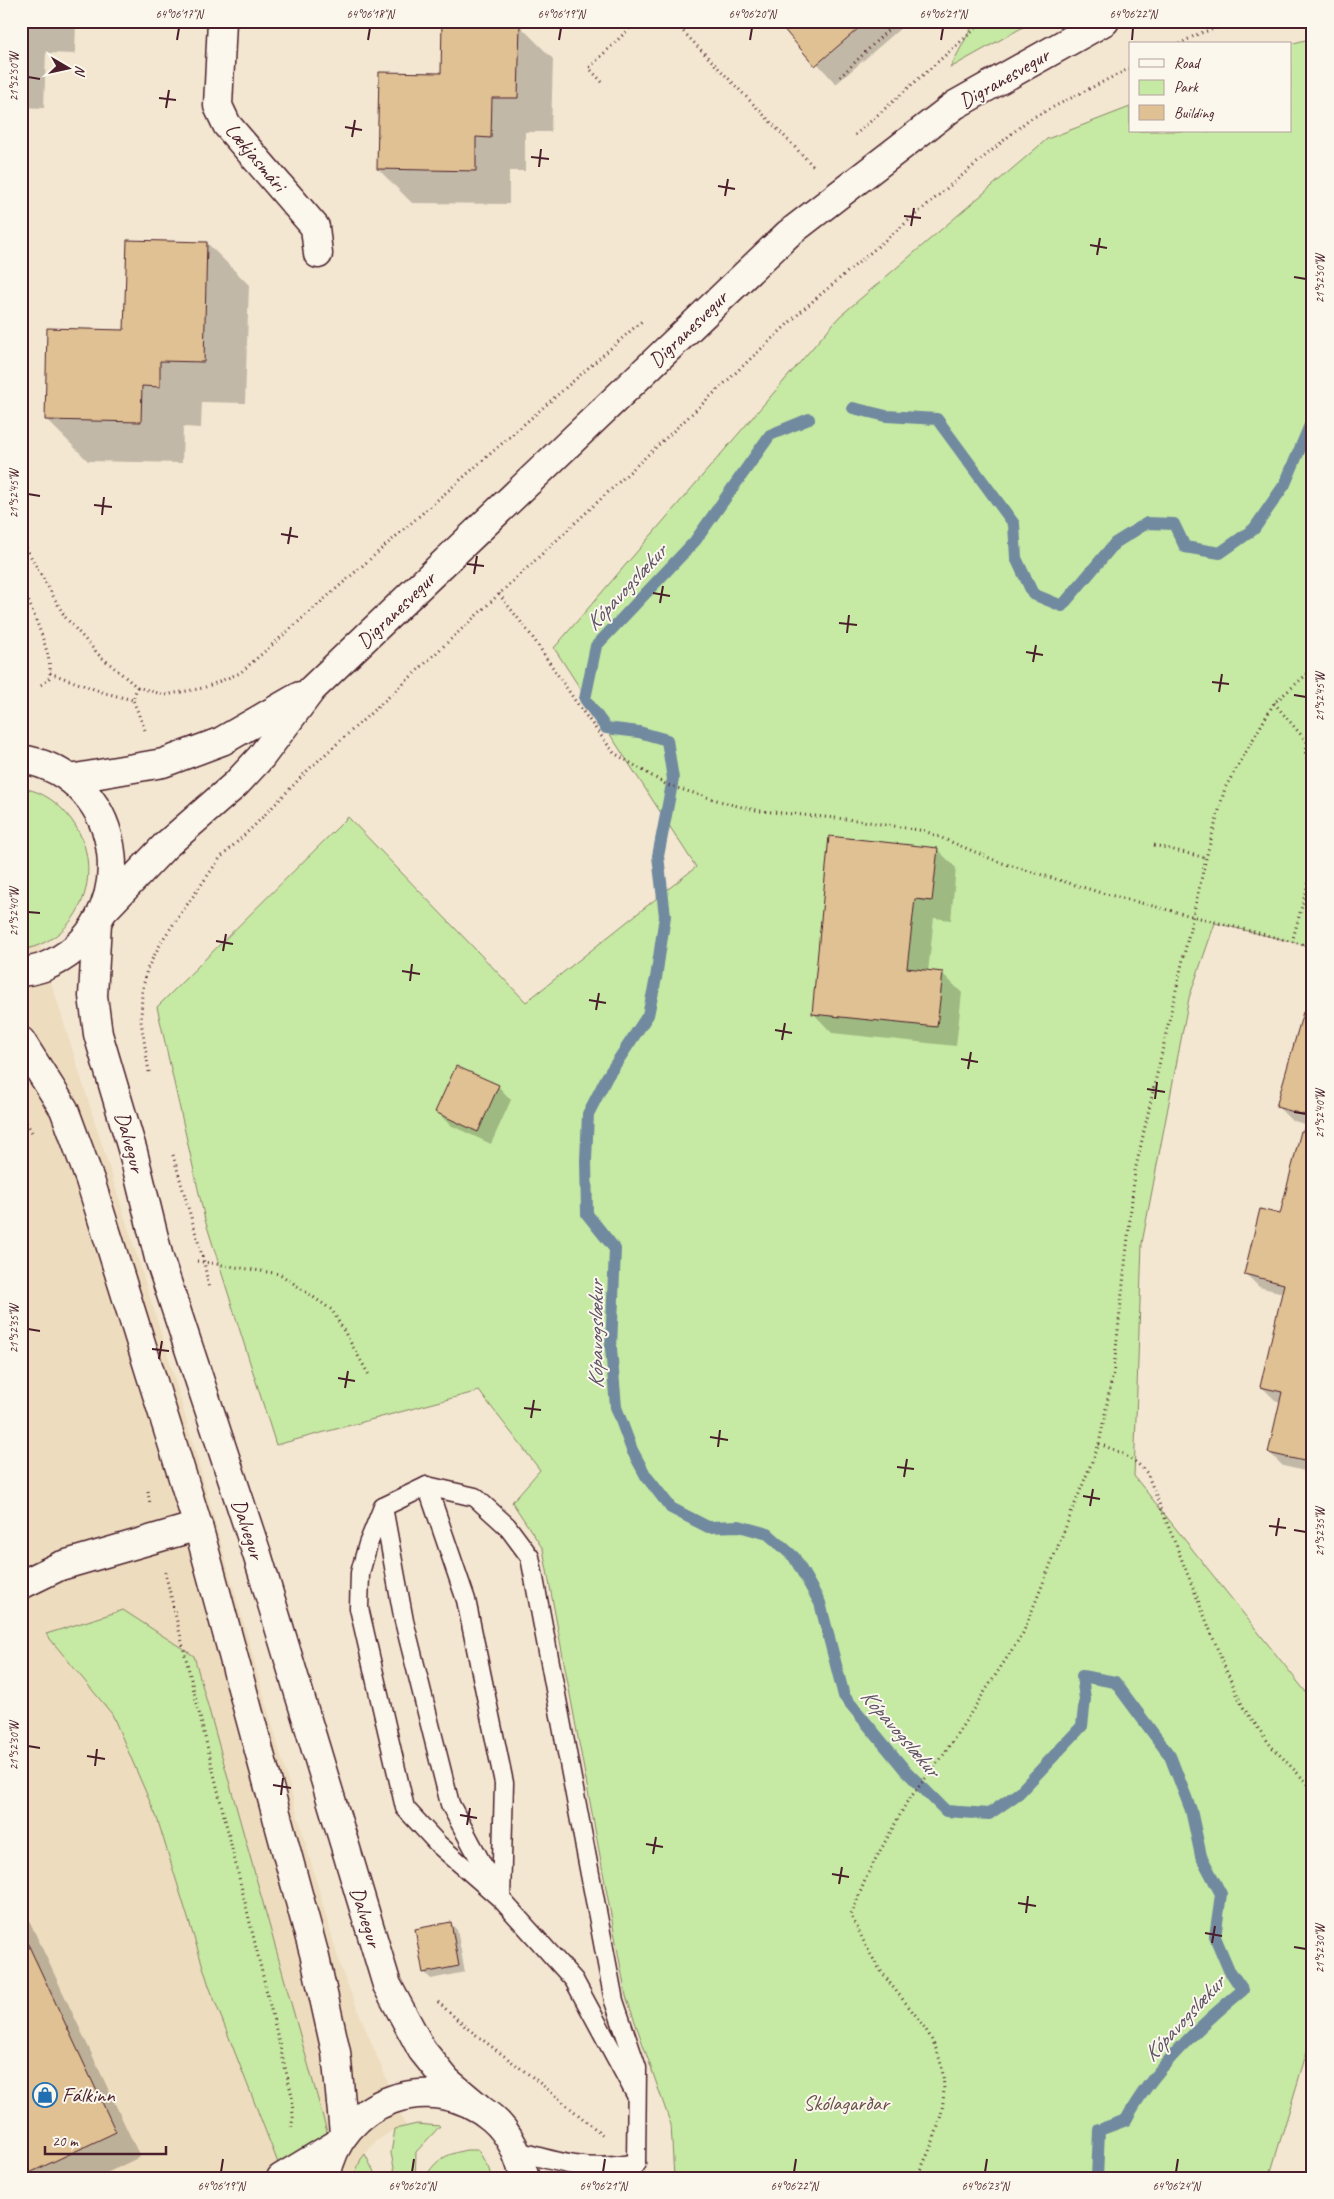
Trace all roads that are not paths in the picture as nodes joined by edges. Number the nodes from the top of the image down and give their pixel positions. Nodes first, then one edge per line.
1 (222, 21) edge
2 (1104, 21) edge
3 (318, 254) dead end
4 (312, 689) junction
5 (22, 757) edge
6 (70, 779) junction
7 (100, 916) junction
8 (21, 972) edge
9 (21, 1041) edge
10 (427, 1486) junction
11 (383, 1507) junction
12 (198, 1526) junction
13 (21, 1584) edge
14 (501, 1899) junction
15 (636, 2095) junction
16 (478, 2107) junction
17 (341, 2139) junction
18 (517, 2151) junction
19 (636, 2162) junction
20 (281, 2178) edge
21 (326, 2178) edge
22 (525, 2178) edge
23 (626, 2178) edge

1 - 3 street, Lækjasmári
2 - 4 street, Digranesvegur
4 - 6 street, Digranesvegur
4 - 7 street, Digranesvegur
5 - 6 street
6 - 7 street
7 - 8 street, Digranesvegur
7 - 16 street, Dalvegur
9 - 12 street
10 - 11 lane
10 - 14 lane
10 - 15 lane
11 - 14 lane
11 - 14 lane
12 - 13 street
12 - 17 street
14 - 15 lane
15 - 19 lane
16 - 17 street
16 - 18 street, Dalvegur
17 - 20 street
17 - 21 street
18 - 19 lane
18 - 22 street, Dalvegur
19 - 23 lane

